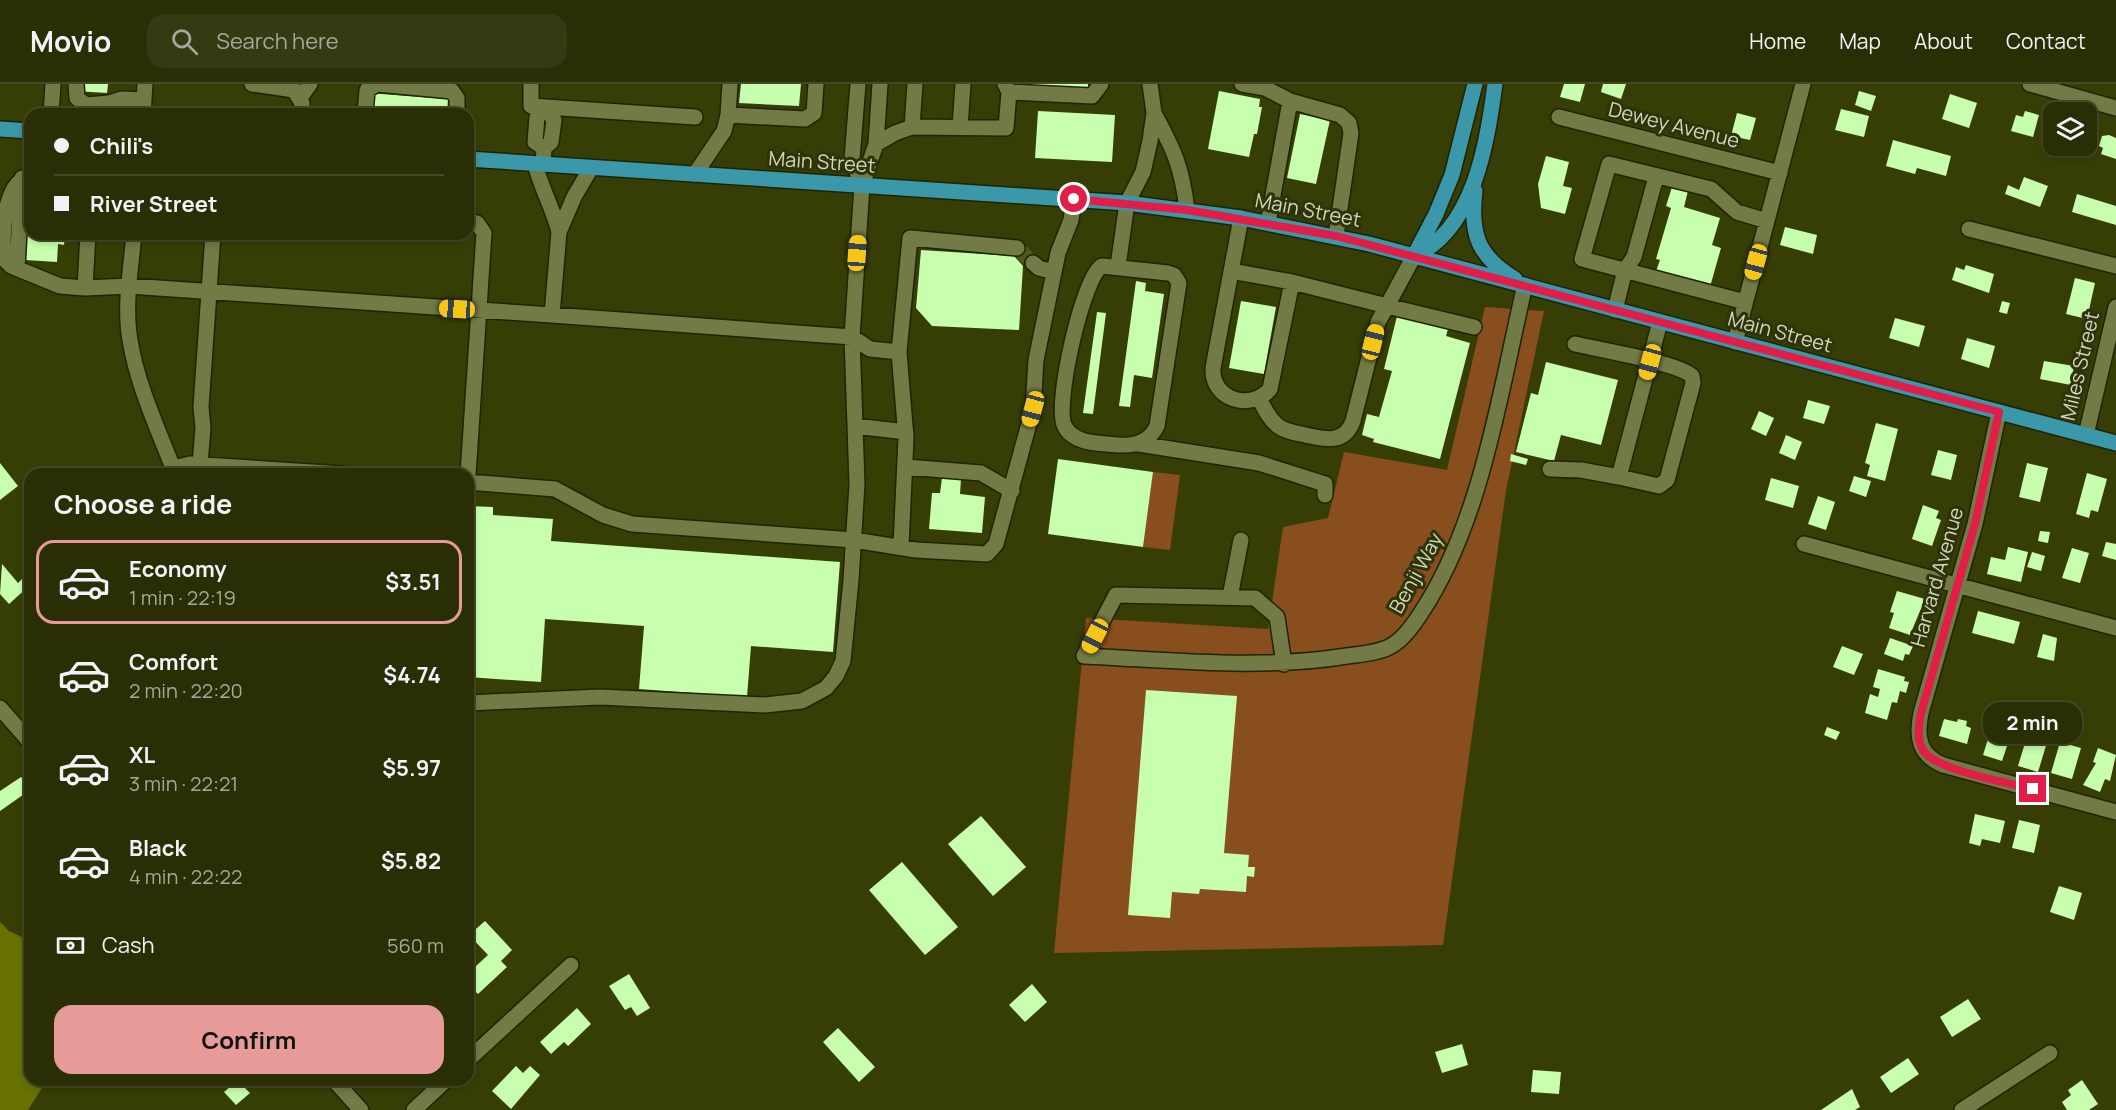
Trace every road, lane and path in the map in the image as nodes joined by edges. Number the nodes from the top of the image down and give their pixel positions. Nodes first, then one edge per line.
1 (53, 84) edge
2 (76, 84) edge
3 (252, 84) edge
4 (310, 84) edge
5 (531, 84) edge
6 (730, 84) edge
7 (816, 84) edge
8 (858, 84) edge
9 (880, 84) edge
10 (915, 84) edge
11 (963, 84) edge
12 (1101, 84) edge
13 (1150, 84) edge
14 (1242, 84) edge
15 (1475, 84) edge
16 (1495, 84) edge
17 (1803, 84) edge
18 (2030, 84) edge
19 (1007, 88) edge
20 (300, 98) junction
21 (144, 99) edge
22 (1290, 100) junction
23 (545, 107) junction
24 (51, 108) edge
25 (79, 108) edge
26 (301, 108) edge
27 (366, 108) edge
28 (457, 108) edge
29 (2116, 108) edge
30 (1154, 113) junction
31 (728, 115) junction
32 (695, 117) dead end
33 (1559, 117) dead end
34 (912, 127) junction
35 (960, 128) junction
36 (0, 129) edge
37 (24, 131) edge
38 (876, 144) junction
39 (474, 159) edge
40 (539, 164) junction
41 (591, 168) junction
42 (1477, 172) junction
43 (1780, 173) junction
44 (695, 174) junction
45 (1656, 177) junction
46 (24, 179) edge
47 (862, 185) junction
48 (1074, 199) junction
49 (1127, 203) junction
50 (1187, 210) junction
51 (1241, 218) junction
52 (1767, 221) junction
53 (474, 223) edge
54 (1268, 223) junction
55 (1969, 229) dead end
56 (559, 232) junction
57 (1336, 236) junction
58 (88, 240) edge
59 (133, 240) edge
60 (213, 240) edge
61 (1017, 248) tunnel mouth
62 (1414, 256) junction
63 (1033, 263) tunnel mouth
64 (1118, 266) junction
65 (2116, 266) edge
66 (1625, 270) junction
67 (1231, 271) junction
68 (1054, 272) junction
69 (1292, 282) junction
70 (1525, 285) junction
71 (129, 286) junction
72 (85, 288) junction
73 (209, 293) junction
74 (1745, 302) junction
75 (1387, 306) junction
76 (2116, 307) edge
77 (479, 310) junction
78 (1615, 310) junction
79 (552, 315) junction
80 (1660, 322) junction
81 (1474, 327) dead end
82 (852, 337) junction
83 (1735, 342) junction
84 (1575, 344) dead end
85 (899, 352) junction
86 (1650, 362) junction
87 (1259, 398) junction
88 (1999, 412) junction
89 (855, 426) junction
90 (906, 432) junction
91 (2086, 435) junction
92 (2116, 443) edge
93 (1139, 444) junction
94 (200, 465) junction
95 (906, 467) junction
96 (173, 468) edge
97 (179, 468) edge
98 (248, 468) edge
99 (468, 468) edge
100 (1550, 470) dead end
101 (1619, 477) junction
102 (474, 482) edge
103 (1011, 491) junction
104 (1324, 495) dead end
105 (854, 540) junction
106 (1241, 540) dead end
107 (1804, 544) dead end
108 (900, 546) junction
109 (1957, 587) junction
110 (1230, 597) junction
111 (2116, 628) edge
112 (1284, 664) junction
113 (474, 703) edge
114 (0, 708) edge
115 (24, 735) edge
116 (2116, 812) edge
117 (571, 965) dead end
118 (2050, 1053) dead end
119 (474, 1054) edge
120 (339, 1086) edge
121 (440, 1086) edge
122 (361, 1110) edge
123 (414, 1110) edge
124 (1962, 1110) edge

1 - 24 street
2 - 25 street
3 - 20 street
4 - 20 street
5 - 23 street
6 - 31 street
7 - 31 street
8 - 47 street
9 - 38 street
10 - 34 street
11 - 35 street
12 - 19 street
13 - 30 street
14 - 22 street
15 - 62 main road
16 - 42 main road
17 - 43 street
18 - 29 street
19 - 35 street
20 - 26 street
21 - 25 street
22 - 54 street
22 - 57 street
23 - 32 street
23 - 40 street
27 - 28 street
30 - 49 street
30 - 50 street
31 - 44 street
33 - 43 street, Dewey Avenue
34 - 35 street
34 - 38 street
36 - 37 main road
38 - 47 street
39 - 40 main road, Main Street
40 - 41 main road, Main Street
40 - 56 street
41 - 44 main road, Main Street
41 - 56 street
42 - 62 main road
42 - 70 main road
43 - 52 street
44 - 47 main road, Main Street
45 - 52 street
45 - 66 street
45 - 66 street
46 - 72 street
47 - 48 main road, Main Street
47 - 82 street
48 - 49 main road, Main Street
48 - 68 street
49 - 50 main road, Main Street
49 - 64 street
50 - 51 main road, Main Street
51 - 54 main road, Main Street
51 - 67 street
52 - 74 street
53 - 77 street
54 - 57 main road, Main Street
55 - 65 street
56 - 79 street
57 - 62 main road, Main Street
58 - 72 street
59 - 71 street
60 - 73 street
61 - 85 street
62 - 70 main road, Main Street
62 - 75 street
63 - 68 street
64 - 93 street
64 - 93 street
66 - 74 street
66 - 78 street
67 - 69 street
67 - 87 street
68 - 103 street
69 - 75 street
69 - 87 street
70 - 78 main road, Main Street
70 - 112 street, Benji Way
71 - 72 street
71 - 73 street
71 - 96 street
73 - 77 street
73 - 94 street
74 - 83 street
75 - 81 street
75 - 87 street
76 - 91 street, Miles Street
77 - 79 street
77 - 99 street
78 - 80 main road, Main Street
79 - 82 street
80 - 83 main road, Main Street
80 - 86 street
82 - 85 street
82 - 89 street
83 - 88 main road, Main Street
84 - 86 street
85 - 90 street
86 - 101 street
86 - 101 street
88 - 91 main road, Main Street
88 - 109 street, Harvard Avenue
89 - 90 street
89 - 105 street
90 - 95 street
91 - 92 main road, Main Street
93 - 104 street
94 - 97 street
94 - 98 street
95 - 103 street
95 - 108 street
100 - 101 street
102 - 105 street
103 - 108 street
105 - 108 street
105 - 113 street
106 - 110 street
107 - 109 street
109 - 111 street
109 - 116 street, Harvard Avenue
110 - 112 street
110 - 112 street, Benji Way
114 - 115 street
117 - 119 street
118 - 124 street
120 - 122 street
121 - 123 street

